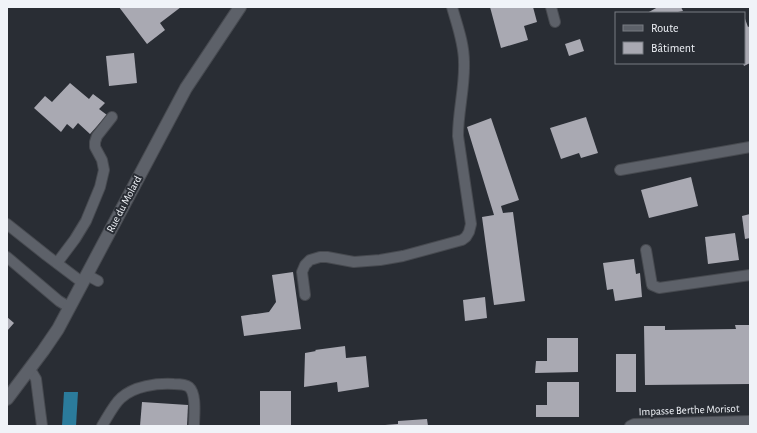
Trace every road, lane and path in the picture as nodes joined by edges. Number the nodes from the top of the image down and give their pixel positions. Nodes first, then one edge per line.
1 (240, 7) edge
2 (452, 7) edge
3 (551, 7) edge
4 (555, 22) dead end
5 (112, 117) dead end
6 (750, 147) edge
7 (620, 170) dead end
8 (7, 224) edge
9 (646, 250) dead end
10 (7, 257) edge
11 (57, 264) junction
12 (750, 275) edge
13 (85, 279) junction
14 (98, 282) dead end
15 (305, 295) dead end
16 (70, 307) junction
17 (29, 370) junction
18 (7, 400) edge
19 (750, 421) edge
20 (42, 426) edge
21 (102, 426) edge
22 (194, 426) edge
23 (630, 426) edge

1 - 13 street, Rue du Molard
2 - 15 lane
3 - 4 lane
5 - 11 lane
6 - 7 lane
8 - 11 lane
9 - 12 lane
10 - 16 lane
11 - 13 lane
13 - 14 lane
13 - 16 street, Rue du Molard
16 - 17 street, Rue du Molard
17 - 18 street, Rue du Molard
17 - 20 lane
19 - 23 lane, Impasse Berthe Morisot
21 - 22 lane

